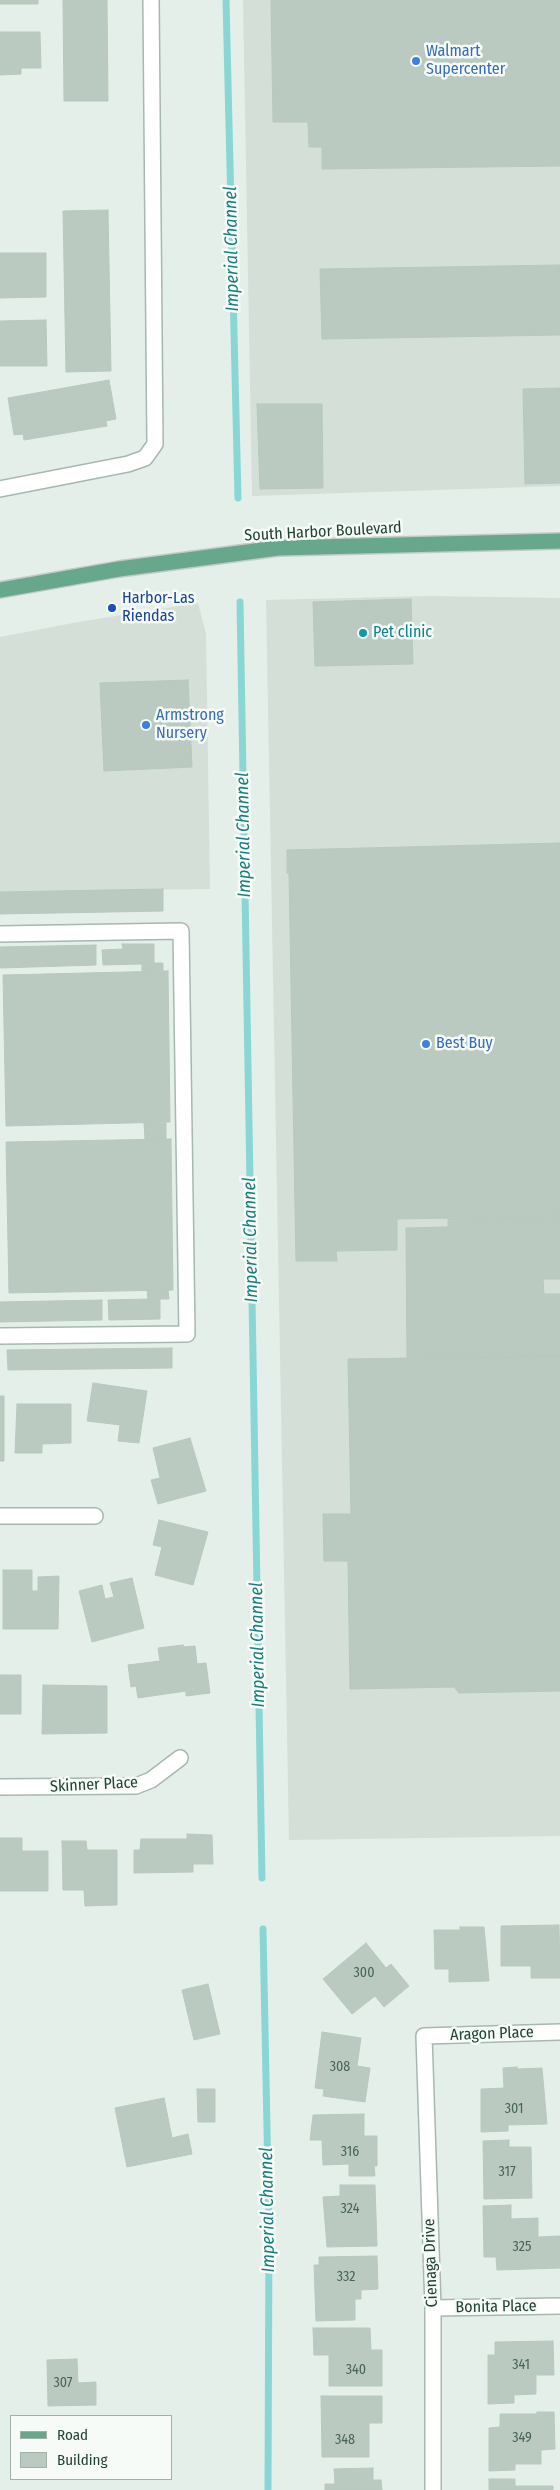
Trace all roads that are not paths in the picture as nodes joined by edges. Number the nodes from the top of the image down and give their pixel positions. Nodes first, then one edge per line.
1 (151, 0) edge
2 (0, 488) edge
3 (560, 541) edge
4 (0, 590) edge
5 (0, 934) edge
6 (0, 1336) edge
7 (0, 1516) edge
8 (95, 1516) dead end
9 (180, 1758) dead end
10 (0, 1787) edge
11 (560, 2032) edge
12 (424, 2036) joint
13 (560, 2306) edge
14 (433, 2308) junction
15 (433, 2490) edge

1 - 2 street
3 - 4 main road, South Harbor Boulevard
5 - 6 street
7 - 8 street
9 - 10 street, Skinner Place
11 - 12 street, Aragon Place
12 - 14 street, Cienaga Drive
13 - 14 street, Bonita Place
14 - 15 street, Cienaga Drive

